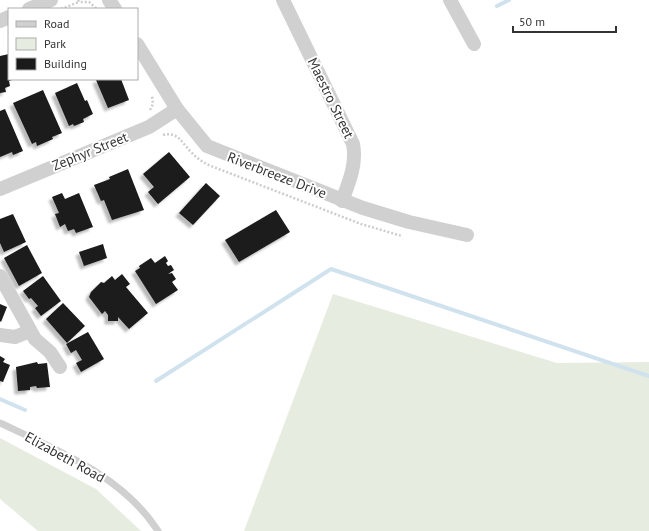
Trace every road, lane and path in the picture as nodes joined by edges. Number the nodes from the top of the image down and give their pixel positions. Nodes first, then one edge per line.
1 (51, 0) edge
2 (283, 0) edge
3 (450, 0) edge
4 (79, 1) edge
5 (31, 8) edge
6 (63, 8) edge
7 (96, 8) edge
8 (474, 44) dead end
9 (138, 46) edge
10 (151, 94) dead end
11 (177, 109) junction
12 (151, 115) dead end
13 (0, 189) edge
14 (342, 200) junction
15 (467, 235) dead end
16 (0, 276) edge
17 (30, 332) junction
18 (0, 335) edge
19 (60, 367) dead end
20 (0, 423) edge
21 (158, 531) edge

1 - 5 street
2 - 14 street, Maestro Street
3 - 8 street
4 - 6 path
4 - 7 path
9 - 11 street, Riverbreeze Drive
10 - 12 path
11 - 13 street, Zephyr Street
11 - 14 street, Riverbreeze Drive
14 - 15 street, Riverbreeze Drive
16 - 17 street
17 - 18 street
17 - 19 street
20 - 21 lane, Elizabeth Road

